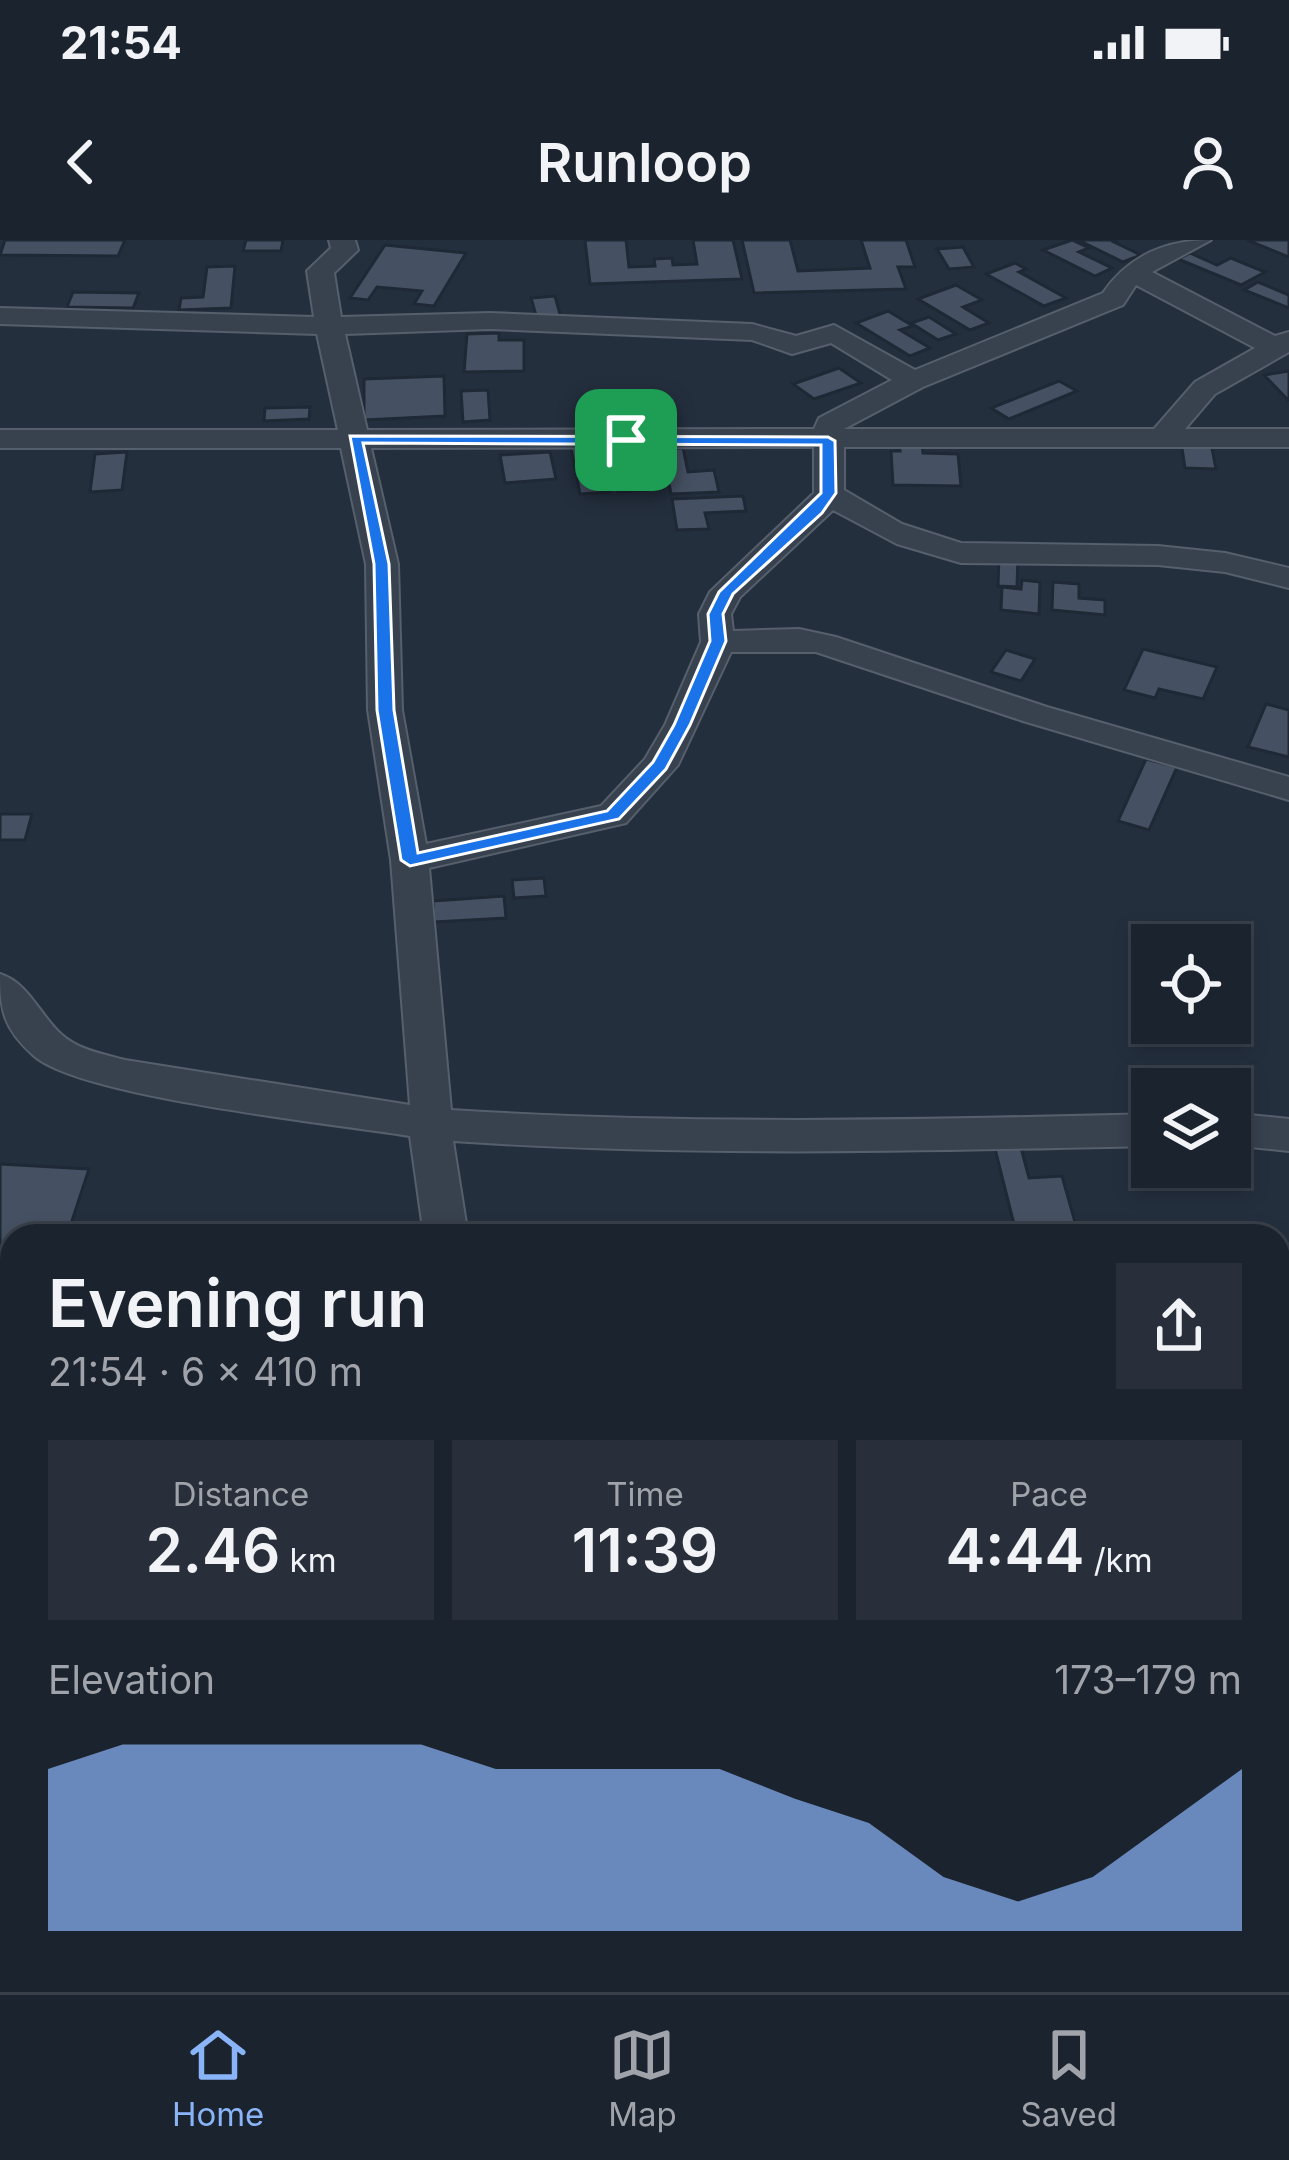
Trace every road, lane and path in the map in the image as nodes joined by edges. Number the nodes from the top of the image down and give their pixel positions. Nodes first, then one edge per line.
1 (342, 240) edge
2 (1198, 240) edge
3 (1131, 272) junction
4 (0, 316) edge
5 (330, 326) junction
6 (1282, 344) edge
7 (913, 381) junction
8 (1289, 438) edge
9 (0, 439) edge
10 (355, 439) junction
11 (1161, 439) junction
12 (828, 441) junction
13 (829, 493) junction
14 (1289, 578) edge
15 (718, 641) junction
16 (1289, 789) edge
17 (410, 860) junction
18 (0, 988) edge
19 (429, 1124) junction
20 (1131, 1130) edge
21 (1251, 1131) edge
22 (1289, 1135) edge
23 (444, 1224) edge

1 - 5 street
2 - 3 street
3 - 6 street
3 - 7 street
4 - 5 street
5 - 7 street
5 - 10 street
6 - 11 street
7 - 12 street
8 - 11 street
9 - 10 street
10 - 12 street
10 - 17 street
11 - 12 street
12 - 13 street
13 - 14 street
13 - 15 street
15 - 16 street
15 - 17 street
17 - 19 street
18 - 19 street
19 - 20 street
19 - 23 street
21 - 22 street

